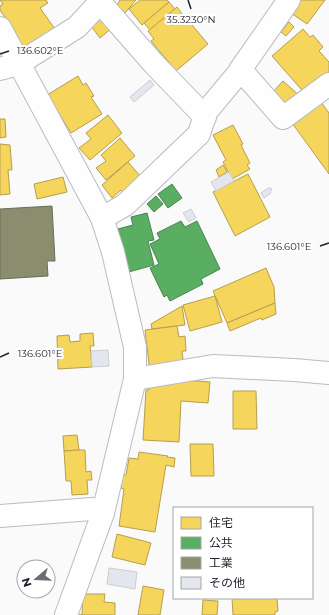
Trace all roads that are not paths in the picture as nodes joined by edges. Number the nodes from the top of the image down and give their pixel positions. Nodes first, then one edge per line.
1 (289, 0) edge
2 (100, 1) edge
3 (0, 28) edge
4 (9, 67) edge
5 (240, 70) junction
6 (329, 84) edge
7 (205, 116) junction
8 (102, 218) junction
9 (329, 373) edge
10 (135, 379) junction
11 (103, 513) junction
12 (0, 516) edge
13 (66, 615) edge

1 - 5 street
2 - 4 street
2 - 7 street
3 - 4 street
4 - 8 street
5 - 6 street
5 - 7 street
7 - 8 street
8 - 10 street
9 - 10 street
10 - 11 street
11 - 12 street
11 - 13 street

